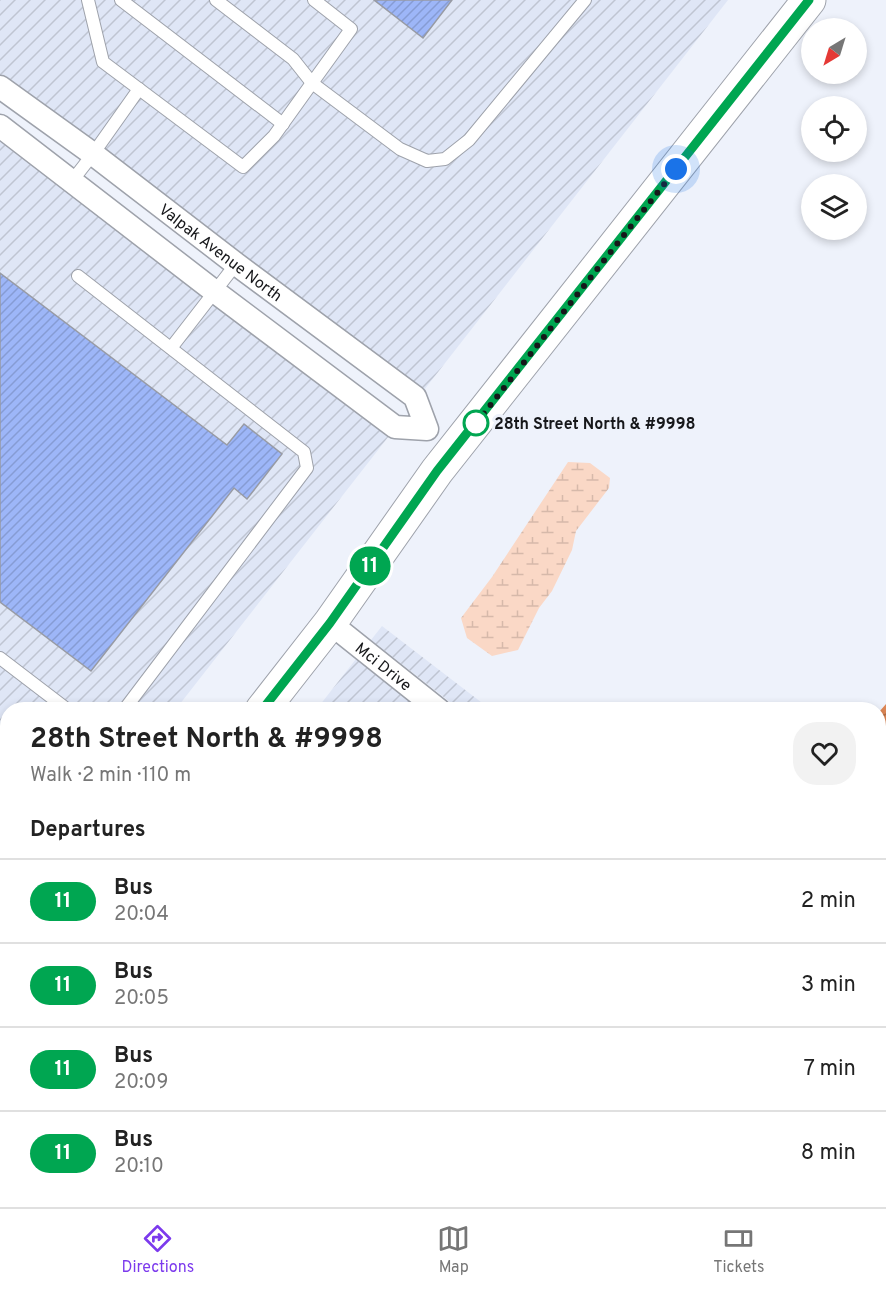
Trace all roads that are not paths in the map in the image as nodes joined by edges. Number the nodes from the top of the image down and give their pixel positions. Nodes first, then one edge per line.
1 (88, 0) edge
2 (121, 0) edge
3 (216, 0) edge
4 (314, 0) edge
5 (585, 0) edge
6 (809, 0) edge
7 (312, 83) junction
8 (0, 87) edge
9 (139, 89) junction
10 (283, 124) junction
11 (0, 126) edge
12 (93, 154) junction
13 (72, 181) junction
14 (236, 264) junction
15 (78, 276) dead end
16 (214, 291) junction
17 (171, 348) junction
18 (427, 429) junction
19 (455, 450) junction
20 (330, 623) junction
21 (0, 658) edge
22 (58, 702) edge
23 (130, 702) edge
24 (268, 702) edge
25 (430, 702) edge

1 - 9 lane
2 - 10 lane
3 - 7 lane
4 - 7 lane
5 - 7 lane
6 - 19 street
7 - 10 lane
8 - 12 street, Valpak Avenue North
9 - 10 lane
9 - 12 lane
11 - 13 street, Valpak Avenue North
12 - 13 lane
12 - 14 street, Valpak Avenue North
13 - 16 street, Valpak Avenue North
14 - 16 lane
14 - 18 street, Valpak Avenue North
15 - 17 lane
16 - 17 lane
16 - 18 street, Valpak Avenue North
17 - 23 lane
18 - 19 street
19 - 20 street
20 - 24 street
20 - 25 street, Mci Drive
21 - 22 lane

